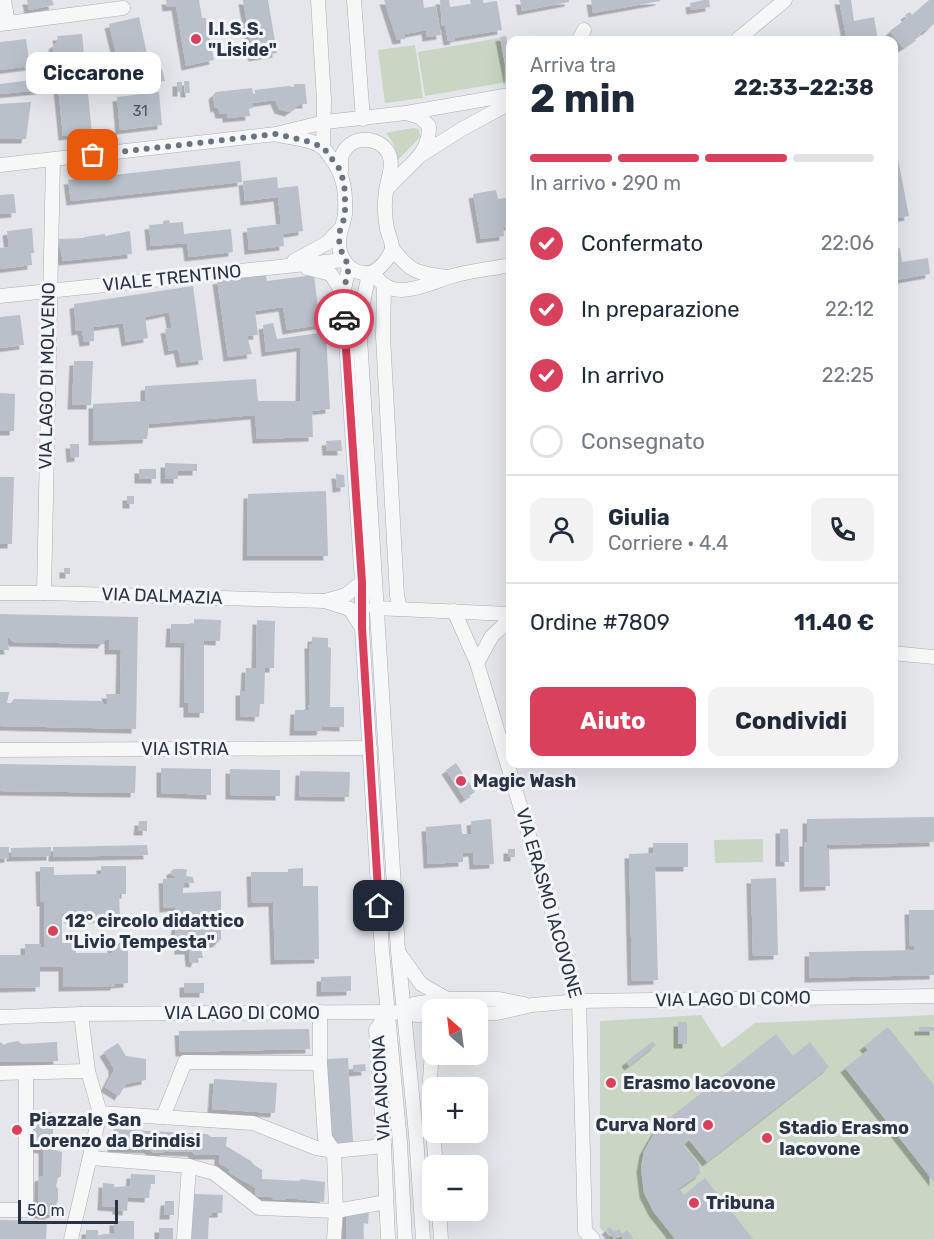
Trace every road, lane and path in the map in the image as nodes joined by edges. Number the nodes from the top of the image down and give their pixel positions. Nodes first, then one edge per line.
1 (3, 0) edge
2 (318, 0) edge
3 (354, 0) edge
4 (785, 0) edge
5 (123, 8) dead end
6 (4, 24) edge
7 (742, 36) edge
8 (506, 96) edge
9 (506, 105) edge
10 (406, 113) junction
11 (363, 119) junction
12 (325, 122) junction
13 (276, 134) junction
14 (323, 147) junction
15 (344, 150) junction
16 (421, 155) junction
17 (52, 160) junction
18 (0, 165) edge
19 (341, 171) junction
20 (386, 191) junction
21 (340, 230) junction
22 (392, 248) junction
23 (346, 264) junction
24 (281, 266) junction
25 (506, 266) edge
26 (373, 272) junction
27 (449, 277) junction
28 (384, 286) junction
29 (49, 291) junction
30 (343, 294) junction
31 (0, 296) edge
32 (362, 582) junction
33 (44, 592) junction
34 (0, 593) edge
35 (325, 600) junction
36 (375, 608) junction
37 (400, 608) junction
38 (454, 611) junction
39 (506, 614) edge
40 (506, 623) edge
41 (362, 628) junction
42 (898, 654) edge
43 (934, 657) edge
44 (477, 663) junction
45 (370, 748) junction
46 (0, 750) edge
47 (506, 759) edge
48 (509, 768) edge
49 (398, 951) junction
50 (934, 996) edge
51 (447, 999) edge
52 (488, 999) edge
53 (579, 1001) junction
54 (422, 1003) edge
55 (532, 1005) junction
56 (388, 1011) junction
57 (320, 1012) junction
58 (404, 1012) junction
59 (488, 1013) edge
60 (81, 1014) junction
61 (0, 1017) edge
62 (422, 1017) edge
63 (320, 1063) junction
64 (88, 1071) junction
65 (0, 1073) edge
66 (26, 1073) junction
67 (100, 1113) junction
68 (163, 1116) junction
69 (416, 1135) junction
70 (400, 1142) junction
71 (384, 1150) junction
72 (334, 1151) junction
73 (431, 1155) edge
74 (91, 1158) junction
75 (189, 1166) junction
76 (386, 1202) junction
77 (0, 1210) edge
78 (336, 1211) junction
79 (440, 1221) edge
80 (71, 1239) edge
81 (184, 1239) edge
82 (334, 1239) edge
83 (388, 1239) edge
84 (405, 1239) edge
85 (423, 1239) edge
86 (441, 1239) edge
87 (593, 1239) edge

1 - 6 street
2 - 12 street
3 - 11 street
4 - 7 street
5 - 6 street
8 - 10 street
9 - 16 street
10 - 11 street
10 - 15 street
10 - 16 street
11 - 12 street
12 - 13 street
12 - 14 street
13 - 14 street
13 - 17 street
14 - 19 street, VIA ANCONA
15 - 19 street, VIA ANCONA
15 - 20 street
16 - 20 street
17 - 18 street
17 - 29 street, VIA LAGO DI MOLVENO
19 - 21 street, VIA ANCONA
20 - 22 street
21 - 23 street, VIA ANCONA
21 - 24 street
22 - 26 street
22 - 27 street
23 - 24 street, VIALE TRENTINO
23 - 26 street
23 - 30 street, VIA ANCONA
24 - 29 street, VIALE TRENTINO
24 - 30 street
25 - 27 street
26 - 28 street
26 - 36 street
27 - 28 street
28 - 37 street
29 - 31 street, VIALE TRENTINO
29 - 33 street, VIA LAGO DI MOLVENO
30 - 32 street, VIA ANCONA
32 - 35 street, VIA DALMAZIA
32 - 41 street, VIA ANCONA
33 - 34 street, VIA DALMAZIA
33 - 35 street, VIA DALMAZIA
35 - 41 street, VIA DALMAZIA
36 - 37 street
36 - 49 street
37 - 38 street
38 - 39 street
38 - 44 street, VIA ERASMO IACOVONE
40 - 44 street
41 - 45 street, VIA ANCONA
42 - 43 street
44 - 47 street, VIA ERASMO IACOVONE
45 - 46 street, VIA ISTRIA
45 - 56 street, VIA ANCONA
48 - 53 street, VIA ERASMO IACOVONE
49 - 51 street, VIA LAGO DI COMO
49 - 58 street
50 - 53 street, VIA LAGO DI COMO
52 - 55 street, VIA LAGO DI COMO
53 - 55 street, VIA LAGO DI COMO
53 - 87 street, VIA ERASMO IACOVONE
54 - 58 street, VIA LAGO DI COMO
55 - 59 street, VIA LAGO DI COMO
56 - 57 street, VIA LAGO DI COMO
56 - 58 street, VIA LAGO DI COMO
56 - 70 street
56 - 71 street, VIA ANCONA
57 - 60 street, VIA LAGO DI COMO
57 - 63 street
58 - 62 street, VIA LAGO DI COMO
58 - 69 street
60 - 61 street, VIA LAGO DI COMO
60 - 64 street
63 - 68 street
63 - 72 street
64 - 66 street
64 - 67 street
65 - 66 street
66 - 77 street
67 - 68 street
67 - 74 street
68 - 72 street
69 - 73 street
69 - 85 street
70 - 71 street
70 - 84 street
71 - 72 street
71 - 76 street, VIA ANCONA
72 - 78 street
74 - 75 street
74 - 80 street
75 - 78 street
75 - 81 street
76 - 78 street
76 - 83 street, VIA ANCONA
78 - 82 street
79 - 86 street

